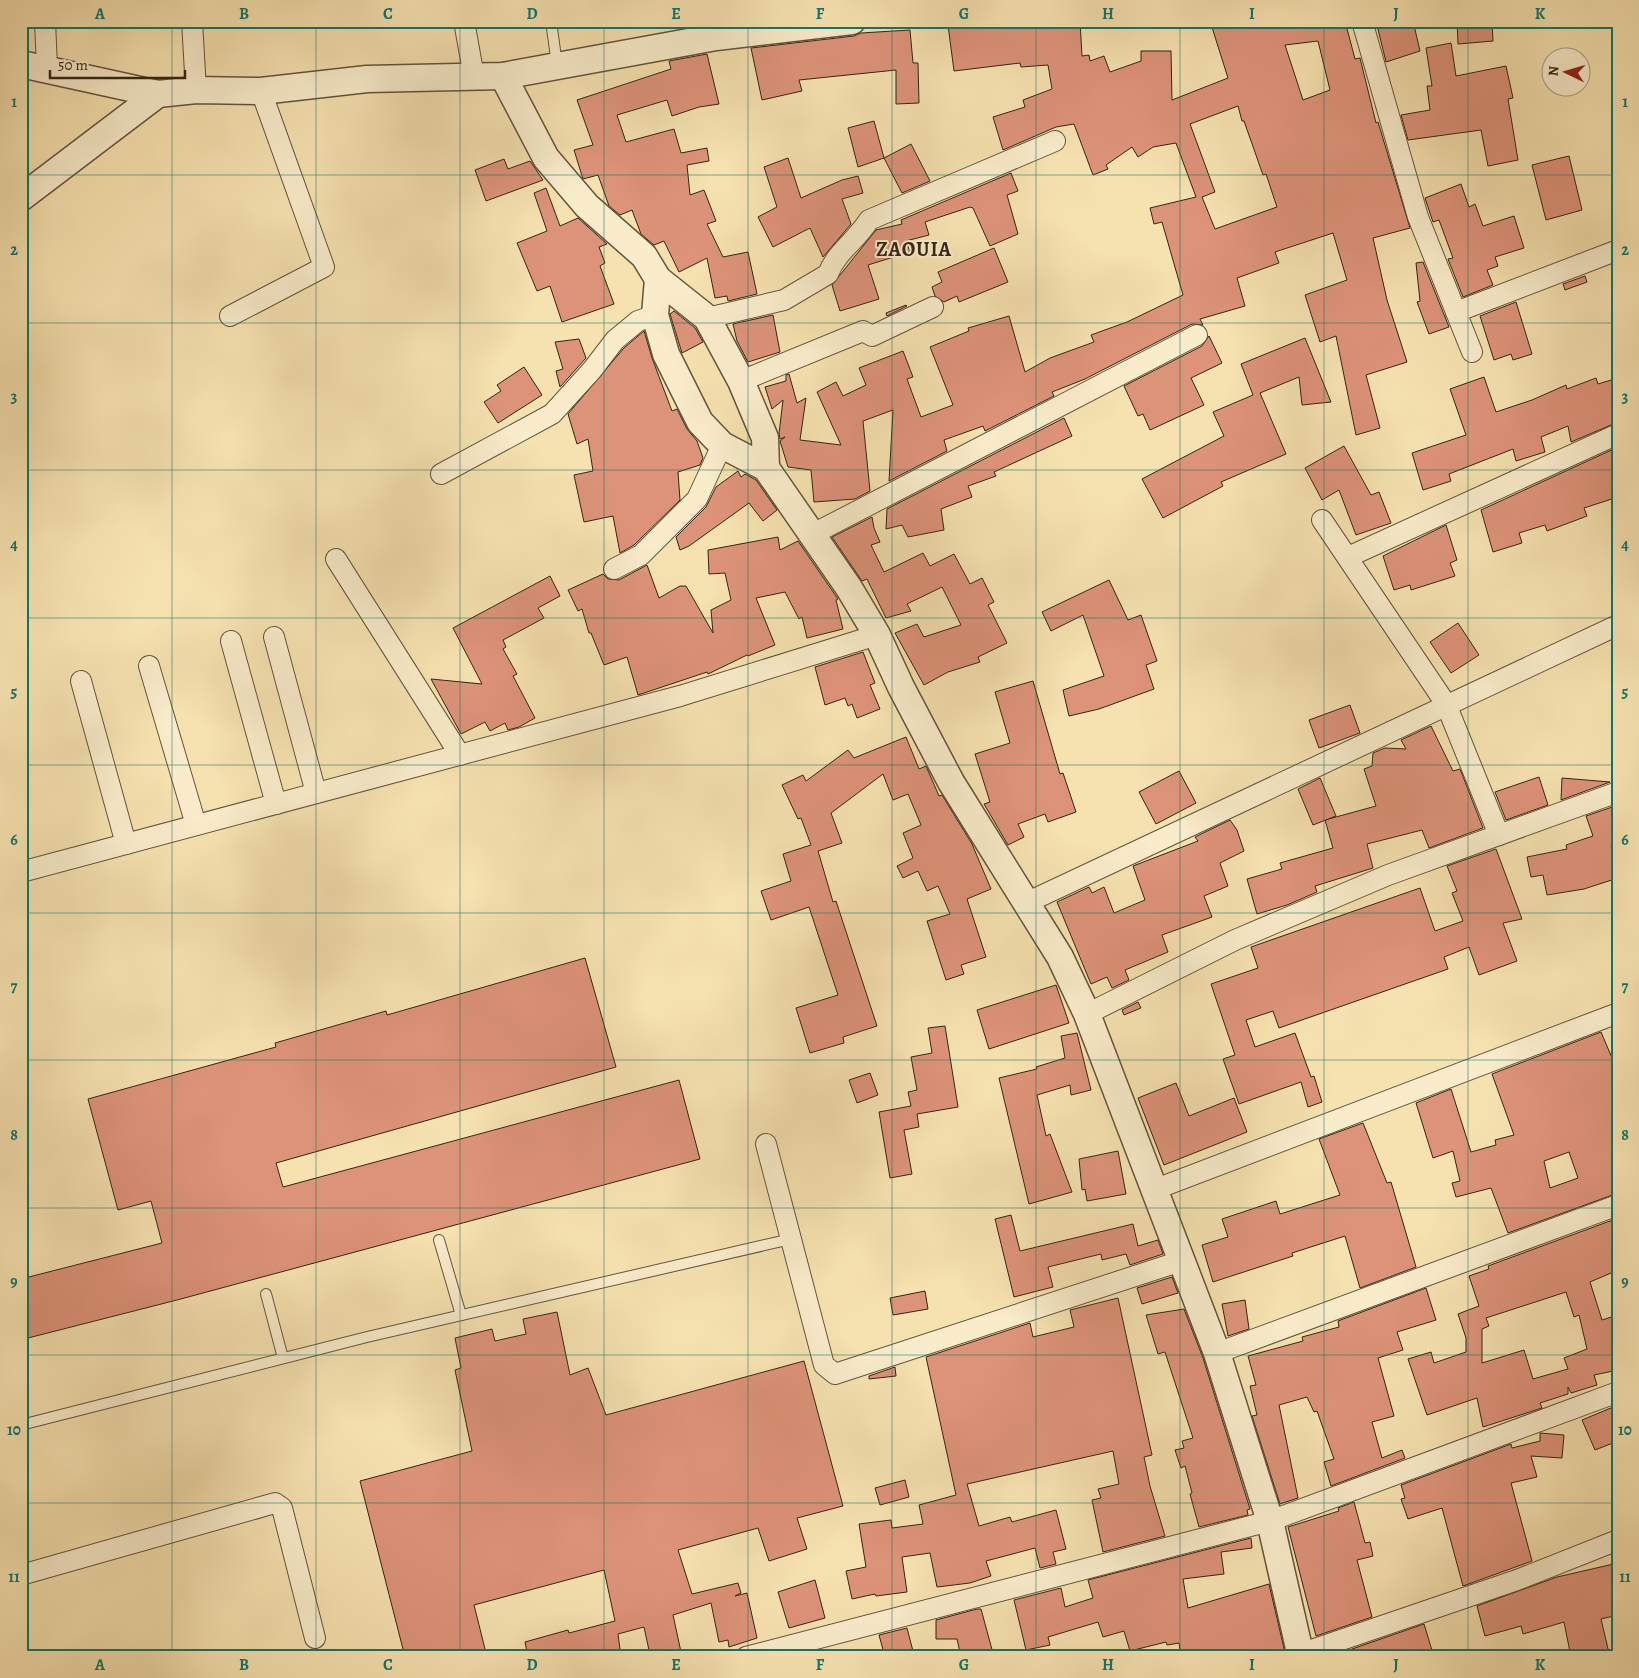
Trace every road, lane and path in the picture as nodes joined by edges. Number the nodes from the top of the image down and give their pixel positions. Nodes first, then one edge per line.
1 (45, 21) edge
2 (192, 21) edge
3 (464, 21) edge
4 (551, 21) edge
5 (852, 21) edge
6 (1362, 21) edge
7 (716, 29) edge
8 (21, 64) edge
9 (557, 66) junction
10 (47, 68) junction
11 (503, 76) junction
12 (474, 77) junction
13 (196, 90) junction
14 (261, 91) junction
15 (158, 94) junction
16 (1055, 141) dead end
17 (21, 198) edge
18 (1618, 250) edge
19 (658, 279) junction
20 (933, 307) dead end
21 (1456, 312) junction
22 (655, 315) junction
23 (230, 316) dead end
24 (707, 318) junction
25 (1197, 335) dead end
26 (1472, 352) dead end
27 (741, 381) junction
28 (1618, 434) edge
29 (722, 445) junction
30 (766, 468) junction
31 (442, 474) dead end
32 (1322, 520) dead end
33 (813, 534) junction
34 (1348, 557) junction
35 (336, 559) dead end
36 (614, 569) dead end
37 (1618, 625) edge
38 (877, 635) junction
39 (274, 637) dead end
40 (231, 641) dead end
41 (149, 666) dead end
42 (82, 681) dead end
43 (1446, 704) junction
44 (460, 755) junction
45 (1618, 792) edge
46 (316, 793) junction
47 (276, 804) junction
48 (196, 826) junction
49 (1499, 835) junction
50 (126, 844) junction
51 (22, 870) edge
52 (1026, 903) junction
53 (1618, 1013) edge
54 (1087, 1014) junction
55 (766, 1144) dead end
56 (1156, 1189) junction
57 (1618, 1205) edge
58 (791, 1239) junction
59 (439, 1240) dead end
60 (1181, 1261) junction
61 (266, 1294) dead end
62 (461, 1315) junction
63 (1217, 1353) junction
64 (283, 1358) junction
65 (1618, 1392) edge
66 (21, 1425) edge
67 (1270, 1521) junction
68 (1618, 1540) edge
69 (21, 1576) edge
70 (315, 1638) dead end
71 (1301, 1655) edge
72 (746, 1657) edge

1 - 10 street
2 - 13 street
3 - 12 street
4 - 9 lane
5 - 7 street
6 - 21 street
7 - 9 street
8 - 10 street
9 - 11 street
10 - 15 street
11 - 12 street
11 - 19 street
12 - 14 street
13 - 14 street
13 - 15 street
14 - 23 street
15 - 17 street
16 - 24 street
18 - 21 street
19 - 22 street
19 - 24 street
20 - 27 street
21 - 26 street
22 - 29 street
22 - 31 street
24 - 27 street
25 - 33 street
27 - 30 street
28 - 34 street
29 - 30 street
29 - 36 street
30 - 33 street
32 - 34 street
33 - 38 street
34 - 43 street
35 - 44 street
37 - 43 street
38 - 44 street
38 - 52 street
39 - 46 street
40 - 47 street
41 - 48 street
42 - 50 street
43 - 49 street
43 - 52 street
44 - 46 street
45 - 49 street
46 - 47 street
47 - 48 street
48 - 50 street
49 - 54 street
50 - 51 street
52 - 54 street
53 - 56 street
54 - 56 street
55 - 58 street
56 - 60 street
57 - 63 street
58 - 60 street
58 - 62 lane
59 - 62 lane
60 - 63 street
61 - 64 lane
62 - 64 lane
63 - 67 street
64 - 66 lane
65 - 67 street
67 - 71 street
67 - 72 street
68 - 71 street
69 - 70 street

